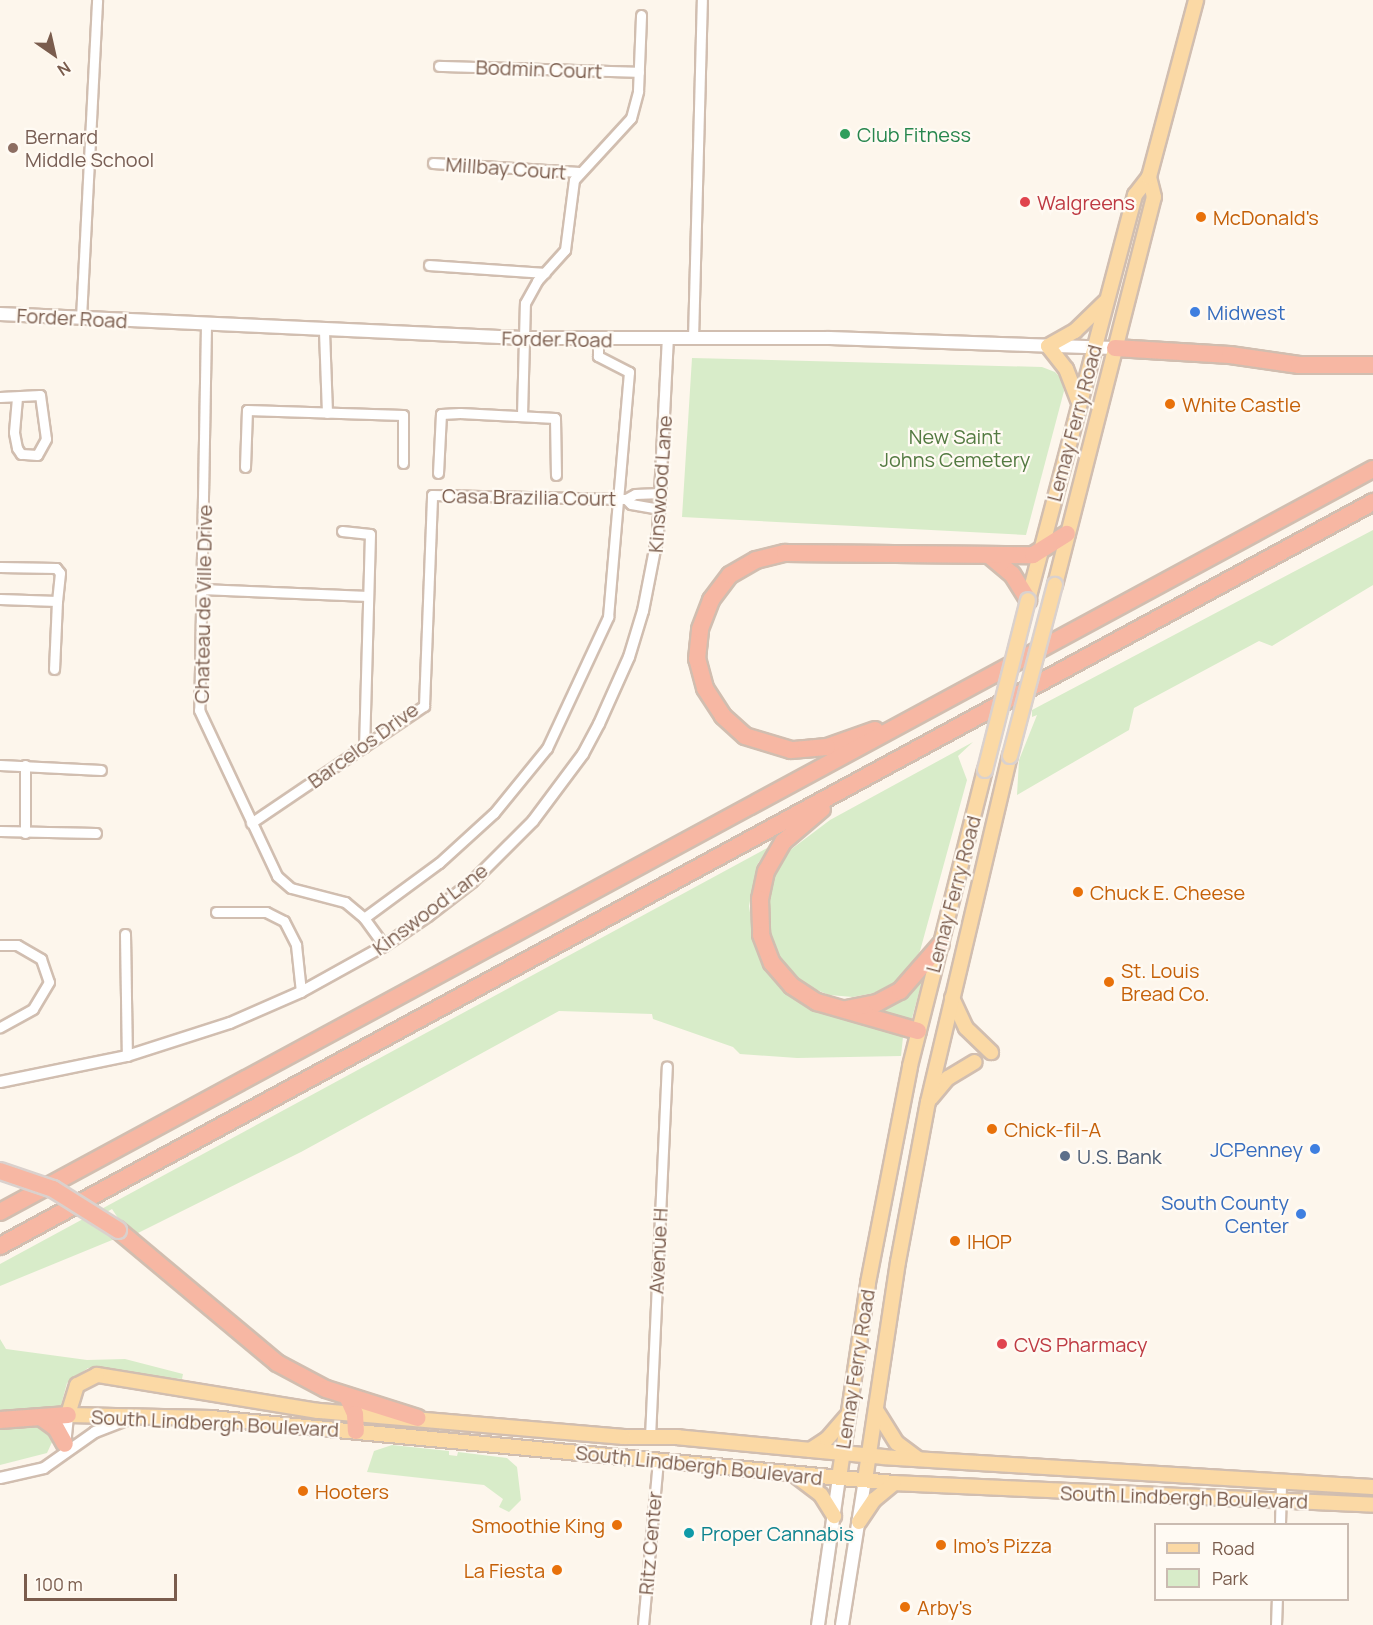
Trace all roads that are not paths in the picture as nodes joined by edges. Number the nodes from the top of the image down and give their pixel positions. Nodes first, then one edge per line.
1 (97, 0) edge
2 (702, 0) edge
3 (1196, 0) edge
4 (641, 15) dead end
5 (439, 66) dead end
6 (639, 72) junction
7 (433, 163) dead end
8 (579, 172) junction
9 (1149, 177) junction
10 (429, 265) dead end
11 (545, 273) junction
12 (1108, 298) junction
13 (0, 314) edge
14 (81, 318) junction
15 (206, 324) junction
16 (324, 331) junction
17 (522, 338) junction
18 (668, 339) junction
19 (693, 339) junction
20 (598, 340) junction
21 (1048, 346) junction
22 (1094, 347) junction
23 (1115, 348) junction
24 (1373, 365) edge
25 (17, 396) junction
26 (0, 397) edge
27 (1078, 401) junction
28 (327, 413) junction
29 (522, 415) junction
30 (403, 464) dead end
31 (244, 467) dead end
32 (1373, 470) edge
33 (438, 473) dead end
34 (556, 475) dead end
35 (661, 493) junction
36 (623, 498) junction
37 (1373, 502) edge
38 (660, 509) junction
39 (1373, 509) edge
40 (1331, 525) junction
41 (342, 531) dead end
42 (1067, 534) junction
43 (1040, 553) junction
44 (989, 555) junction
45 (0, 567) edge
46 (201, 589) junction
47 (368, 596) junction
48 (0, 599) edge
49 (1028, 600) junction
50 (57, 601) junction
51 (424, 640) joint
52 (54, 669) dead end
53 (924, 713) junction
54 (364, 747) junction
55 (0, 765) edge
56 (25, 765) junction
57 (101, 770) dead end
58 (858, 781) junction
59 (251, 823) junction
60 (0, 831) edge
61 (25, 833) junction
62 (96, 833) dead end
63 (216, 912) dead end
64 (364, 918) junction
65 (125, 934) dead end
66 (941, 944) junction
67 (0, 945) edge
68 (384, 946) junction
69 (301, 992) junction
70 (952, 998) junction
71 (842, 1010) junction
72 (0, 1027) edge
73 (918, 1031) junction
74 (991, 1052) dead end
75 (126, 1056) junction
76 (975, 1062) dead end
77 (667, 1065) dead end
78 (0, 1082) edge
79 (928, 1102) junction
80 (0, 1171) edge
81 (0, 1212) edge
82 (0, 1246) edge
83 (347, 1396) junction
84 (876, 1410) junction
85 (849, 1414) junction
86 (68, 1415) junction
87 (135, 1417) junction
88 (42, 1418) junction
89 (418, 1418) junction
90 (0, 1420) edge
91 (355, 1423) junction
92 (650, 1437) junction
93 (65, 1444) junction
94 (810, 1450) junction
95 (842, 1453) junction
96 (868, 1455) junction
97 (918, 1459) junction
98 (658, 1461) junction
99 (52, 1464) junction
100 (795, 1474) junction
101 (0, 1478) edge
102 (839, 1478) junction
103 (865, 1480) junction
104 (1281, 1482) junction
105 (894, 1483) junction
106 (1373, 1487) edge
107 (1281, 1501) junction
108 (1373, 1505) edge
109 (834, 1516) junction
110 (859, 1522) junction
111 (1280, 1523) edge
112 (1277, 1601) edge
113 (643, 1625) edge
114 (818, 1625) edge
115 (842, 1625) edge
116 (1276, 1625) edge

1 - 14 street
2 - 19 street
3 - 9 main road, Lemay Ferry Road
4 - 6 street
5 - 6 street, Bodmin Court
6 - 8 street
7 - 8 street, Millbay Court
8 - 11 street
9 - 12 main road, Lemay Ferry Road
9 - 23 main road, Lemay Ferry Road
10 - 11 street
11 - 17 street
12 - 21 main road
12 - 22 main road, Lemay Ferry Road
13 - 14 main road, Forder Road
14 - 15 main road, Forder Road
15 - 16 main road, Forder Road
15 - 46 street, Chateau de Ville Drive
16 - 17 main road, Forder Road
16 - 28 street
17 - 20 main road, Forder Road
17 - 29 street
18 - 19 main road, Forder Road
18 - 20 main road, Forder Road
18 - 35 street, Kinswood Lane
19 - 21 main road, Forder Road
20 - 36 street
21 - 22 main road, Forder Road
21 - 27 main road
22 - 23 main road, Forder Road
22 - 27 main road, Lemay Ferry Road
23 - 24 highway
23 - 42 main road, Lemay Ferry Road
25 - 25 street
25 - 26 street
27 - 43 main road, Lemay Ferry Road
28 - 30 street
28 - 31 street
29 - 33 street
29 - 34 street
32 - 53 highway
35 - 36 street, Casa Brazilia Court
35 - 38 street, Kinswood Lane
36 - 38 street, Casa Brazilia Court
36 - 51 street, Casa Brazilia Court
36 - 64 street
37 - 40 highway
38 - 68 street, Kinswood Lane
39 - 40 highway
40 - 58 highway
41 - 47 street
42 - 43 highway
42 - 70 main road, Lemay Ferry Road, bridge
43 - 44 highway
43 - 49 main road, Lemay Ferry Road
44 - 49 highway
44 - 53 highway
45 - 50 street
46 - 47 street
46 - 59 street, Chateau de Ville Drive
47 - 54 street
48 - 50 street
49 - 66 main road, Lemay Ferry Road, bridge
50 - 52 street
51 - 54 street, Barcelos Drive
53 - 81 highway
54 - 59 street, Barcelos Drive
55 - 56 street
56 - 57 street
56 - 61 street
58 - 71 highway
58 - 82 highway
59 - 64 street, Chateau de Ville Drive
60 - 61 street
61 - 62 street
63 - 69 street
64 - 68 street, Chateau de Ville Drive
65 - 75 street
66 - 71 highway
66 - 73 main road, Lemay Ferry Road
67 - 72 street
68 - 69 street, Kinswood Lane
69 - 75 street, Kinswood Lane
70 - 74 main road
70 - 79 main road, Lemay Ferry Road
71 - 73 highway
73 - 85 main road, Lemay Ferry Road
75 - 78 street, Kinswood Lane
76 - 79 main road
77 - 92 street, Avenue H
79 - 84 main road, Lemay Ferry Road
80 - 83 highway, bridge
83 - 89 highway
83 - 91 highway
84 - 96 main road, Lemay Ferry Road
84 - 97 main road
85 - 94 main road
85 - 95 main road, Lemay Ferry Road
86 - 87 main road, South Lindbergh Boulevard
86 - 88 highway
86 - 91 main road, South Lindbergh Boulevard
86 - 93 street
87 - 91 main road, South Lindbergh Boulevard
87 - 99 street
88 - 90 highway
88 - 93 highway
89 - 91 main road, South Lindbergh Boulevard
89 - 92 main road, South Lindbergh Boulevard
91 - 98 main road, South Lindbergh Boulevard
92 - 94 main road, South Lindbergh Boulevard
93 - 99 street
94 - 95 main road, South Lindbergh Boulevard
95 - 96 main road, South Lindbergh Boulevard
95 - 102 main road, Lemay Ferry Road
96 - 97 main road, South Lindbergh Boulevard
96 - 103 main road, Lemay Ferry Road
97 - 104 main road, South Lindbergh Boulevard
98 - 100 main road, South Lindbergh Boulevard
98 - 113 street, Ritz Center
99 - 101 street
100 - 102 main road, South Lindbergh Boulevard
100 - 109 main road
102 - 103 main road, South Lindbergh Boulevard
102 - 109 main road, Lemay Ferry Road
103 - 105 main road, South Lindbergh Boulevard
103 - 110 main road, Lemay Ferry Road
104 - 106 main road, South Lindbergh Boulevard
104 - 107 street
105 - 107 main road, South Lindbergh Boulevard
105 - 110 main road
107 - 108 main road, South Lindbergh Boulevard
107 - 111 street
109 - 114 main road, Lemay Ferry Road
110 - 115 main road, Lemay Ferry Road
112 - 116 street

